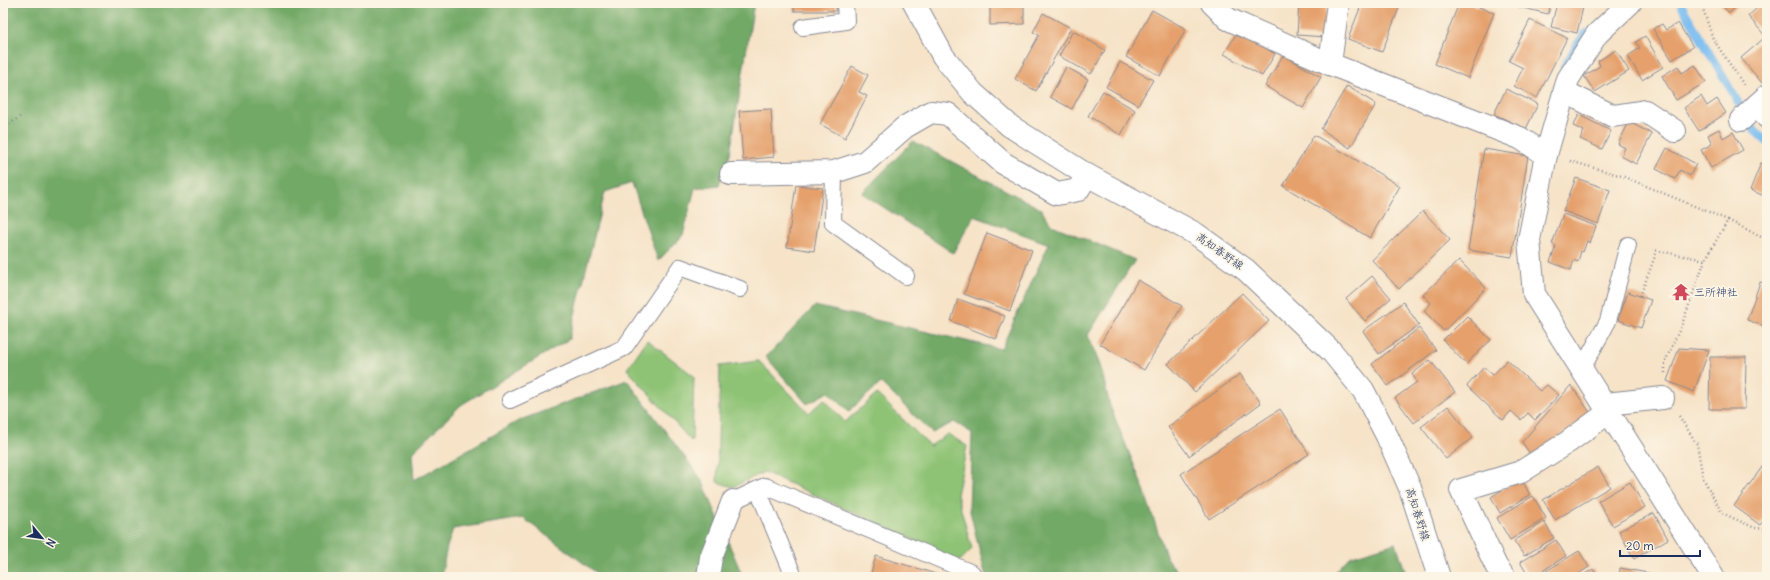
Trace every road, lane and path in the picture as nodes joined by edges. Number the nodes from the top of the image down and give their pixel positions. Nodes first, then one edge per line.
1 (845, 3) edge
2 (914, 3) edge
3 (1212, 3) edge
4 (1338, 3) edge
5 (1630, 3) edge
6 (1702, 3) edge
7 (803, 27) dead end
8 (1330, 64) junction
9 (1565, 92) junction
10 (1764, 106) edge
11 (22, 115) dead end
12 (1741, 120) dead end
13 (3, 129) edge
14 (1675, 131) dead end
15 (1546, 154) junction
16 (834, 172) junction
17 (731, 174) dead end
18 (1087, 175) junction
19 (1728, 220) junction
20 (1767, 240) edge
21 (1628, 245) joint
22 (1657, 251) junction
23 (1705, 260) junction
24 (906, 276) dead end
25 (740, 289) dead end
26 (1640, 296) dead end
27 (1582, 369) junction
28 (1663, 398) junction
29 (510, 400) dead end
30 (1607, 408) junction
31 (758, 490) junction
32 (733, 501) joint
33 (1767, 529) edge
34 (708, 577) edge
35 (792, 577) edge
36 (971, 577) edge
37 (1439, 577) edge
38 (1503, 577) edge
39 (1713, 577) edge

1 - 7 lane
2 - 18 street, 高知春野線
3 - 8 street
4 - 8 street
5 - 9 street
6 - 10 path
8 - 15 street
9 - 14 street
9 - 15 street
10 - 12 street
11 - 13 path
15 - 19 path
15 - 27 street
16 - 17 street
16 - 18 street
16 - 24 lane
18 - 37 street, 高知春野線
19 - 20 path
19 - 23 path
21 - 22 path
21 - 27 lane
22 - 23 path
22 - 26 path
23 - 28 path
25 - 29 lane
27 - 30 street
28 - 30 street
28 - 33 path
30 - 38 street
30 - 39 street
31 - 32 lane
31 - 35 lane
31 - 36 lane
32 - 34 street

